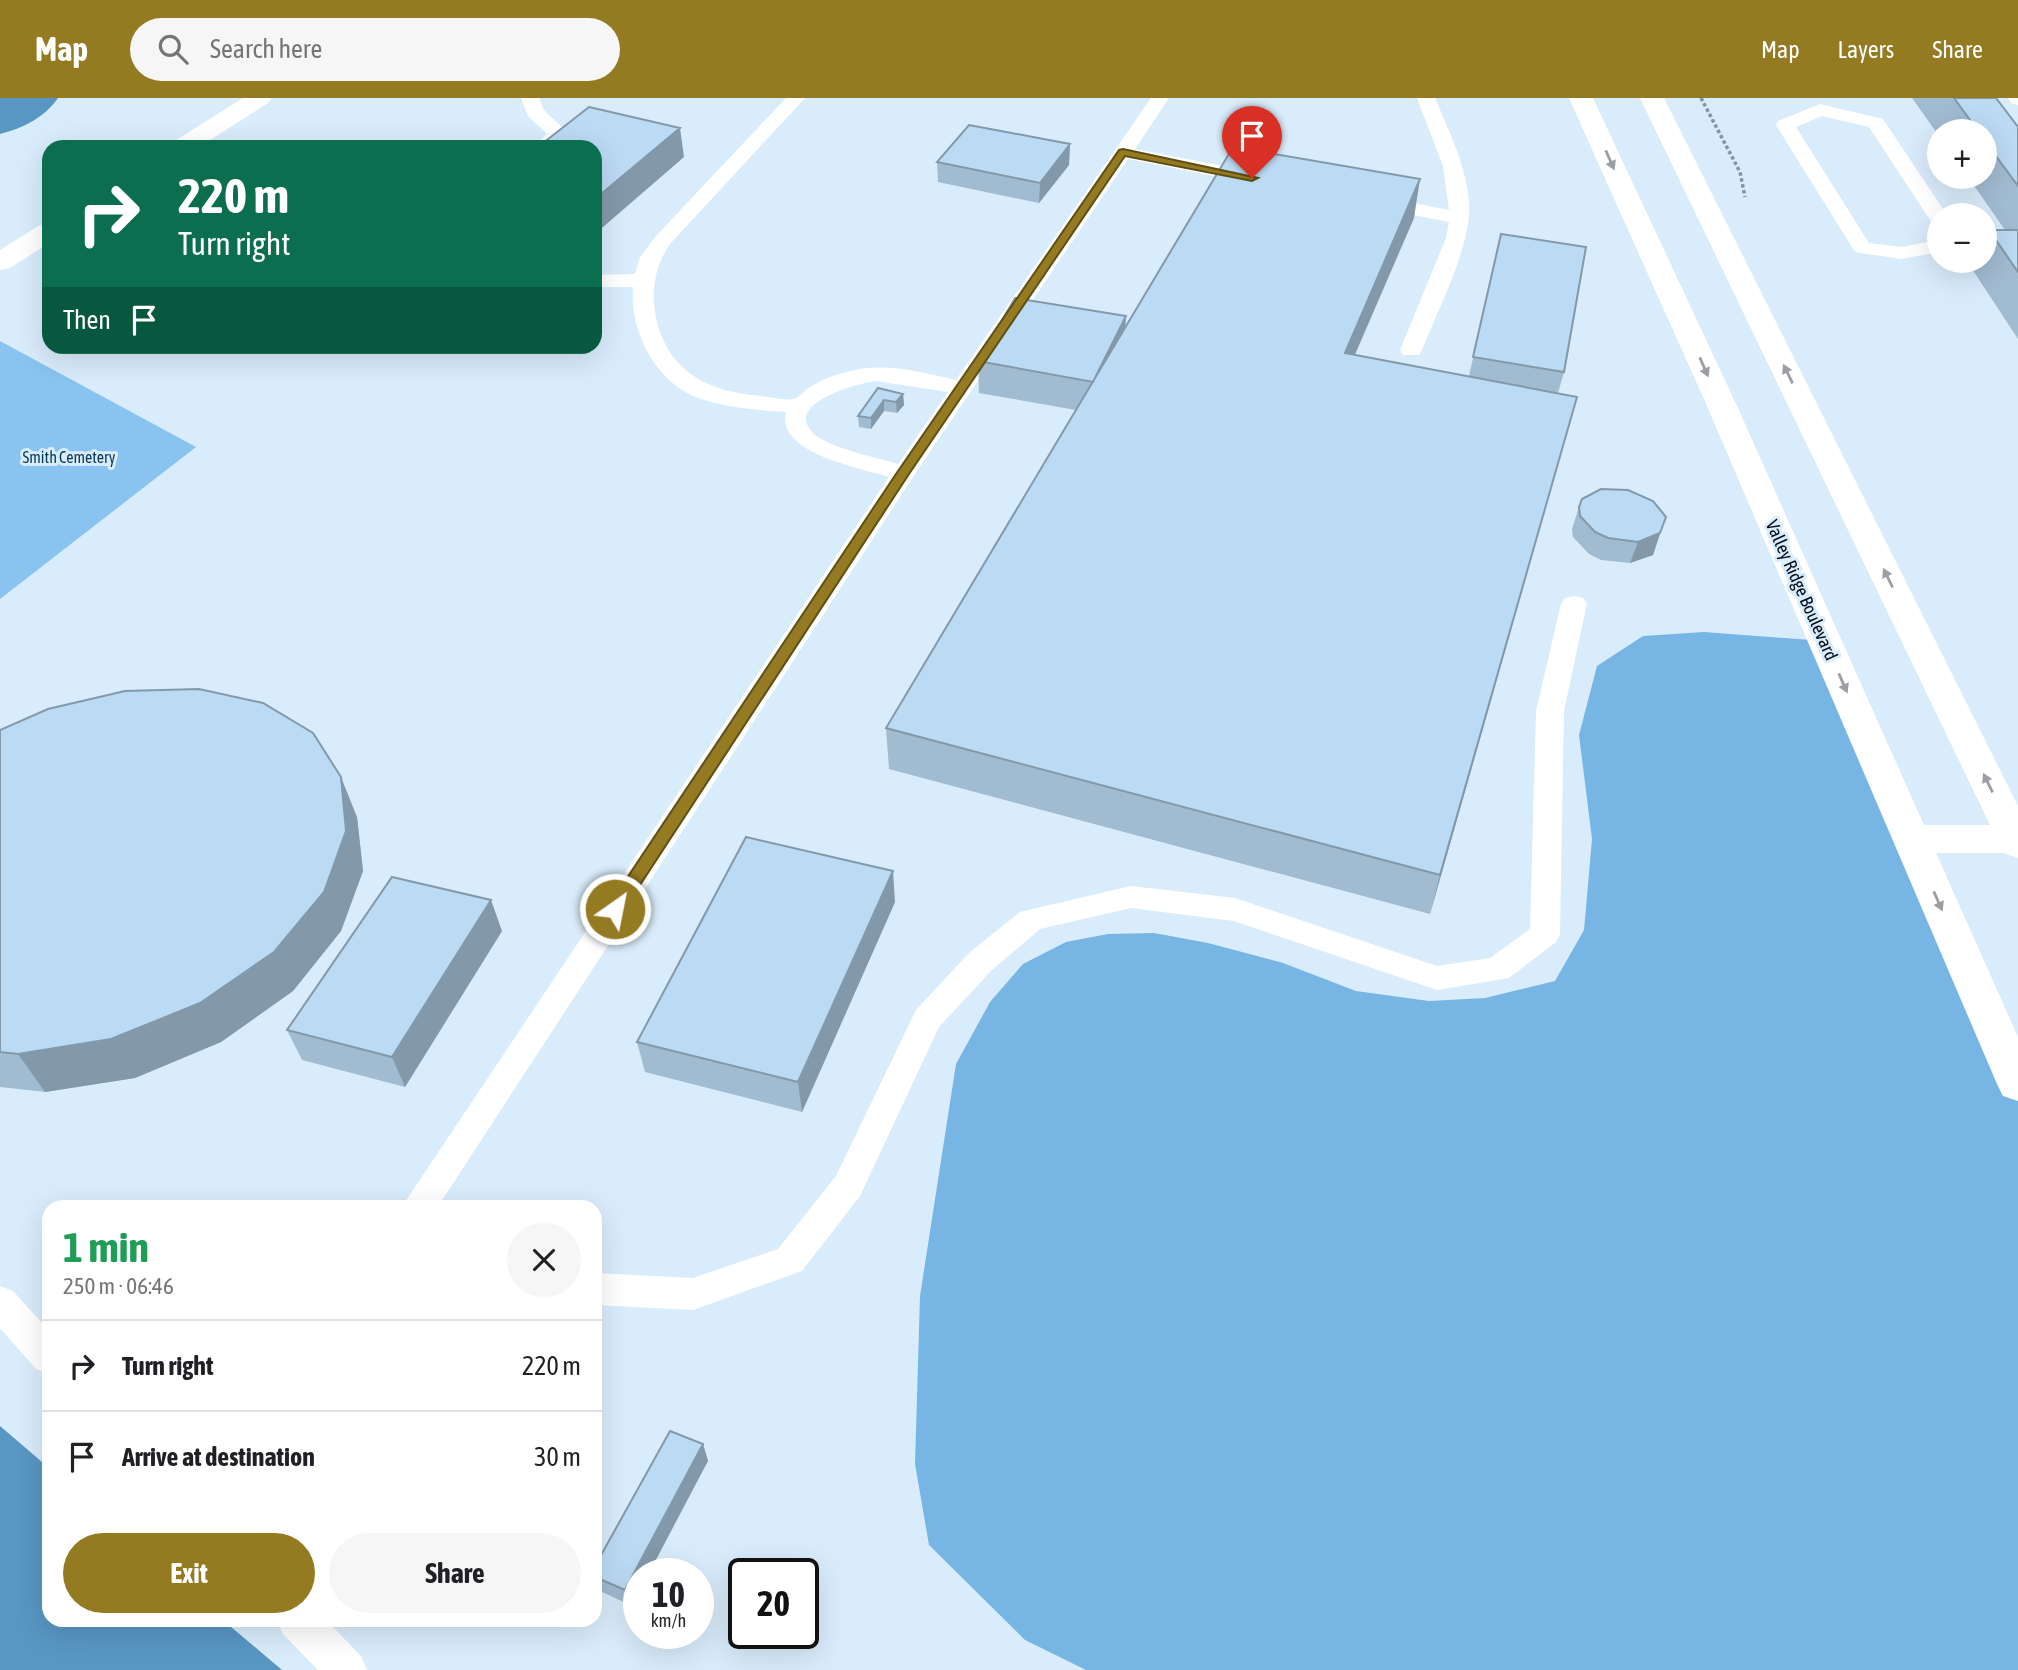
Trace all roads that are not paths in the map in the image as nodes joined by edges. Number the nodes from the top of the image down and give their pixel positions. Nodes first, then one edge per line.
1 (260, 98) edge
2 (530, 98) edge
3 (796, 98) edge
4 (1160, 98) edge
5 (1426, 98) edge
6 (1581, 98) edge
7 (1652, 98) edge
8 (1816, 104) edge
9 (193, 140) edge
10 (551, 140) edge
11 (1123, 152) junction
12 (1285, 184) edge
13 (1352, 197) edge
14 (1928, 203) edge
15 (1460, 218) junction
16 (42, 235) edge
17 (1927, 248) edge
18 (0, 262) edge
19 (644, 280) junction
20 (602, 281) edge
21 (1411, 349) dead end
22 (961, 388) junction
23 (799, 407) junction
24 (902, 474) junction
25 (1574, 604) dead end
26 (1911, 839) junction
27 (2017, 842) edge
28 (2018, 1084) edge
29 (423, 1200) edge
30 (602, 1289) edge
31 (0, 1302) edge
32 (42, 1349) edge
33 (304, 1627) edge
34 (347, 1670) edge

1 - 9 main road
2 - 10 lane
3 - 19 lane
4 - 11 lane
5 - 15 lane
6 -> 26 main road, Valley Ridge Boulevard
27 -> 7 main road
8 - 14 lane
8 - 17 lane
11 - 12 lane
11 - 22 lane
13 - 15 lane
15 - 21 lane
16 - 18 main road
19 - 20 lane
19 - 23 lane
22 - 23 lane
22 - 24 lane
23 - 24 lane
24 - 29 lane
25 - 30 lane
26 - 27 main road
26 -> 28 main road, Valley Ridge Boulevard
31 - 32 lane
33 - 34 lane

